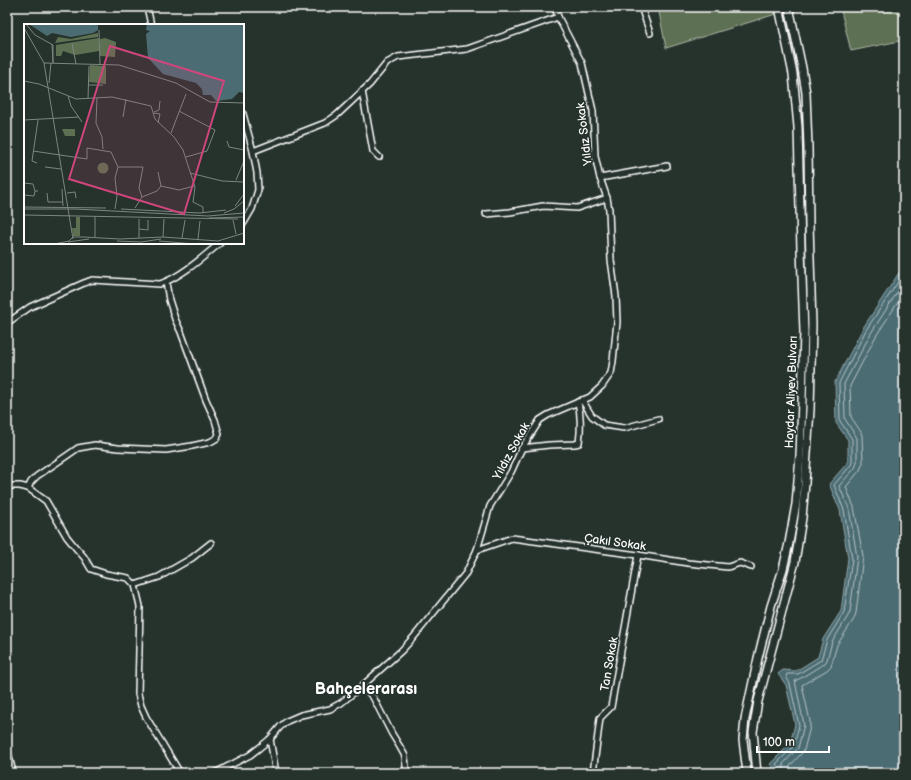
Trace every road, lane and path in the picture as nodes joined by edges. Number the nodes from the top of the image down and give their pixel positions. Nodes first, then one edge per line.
1 (147, 7) edge
2 (555, 7) edge
3 (641, 7) edge
4 (779, 7) edge
5 (789, 7) edge
6 (558, 17) junction
7 (151, 24) edge
8 (650, 33) dead end
9 (362, 91) junction
10 (244, 118) edge
11 (253, 151) junction
12 (379, 157) dead end
13 (667, 166) dead end
14 (600, 178) junction
15 (607, 198) junction
16 (486, 214) dead end
17 (244, 223) edge
18 (219, 244) edge
19 (166, 282) junction
20 (7, 323) edge
21 (580, 401) junction
22 (658, 419) dead end
23 (522, 448) junction
24 (7, 486) edge
25 (28, 488) junction
26 (211, 543) dead end
27 (477, 550) junction
28 (638, 555) junction
29 (751, 567) dead end
30 (135, 586) junction
31 (362, 686) junction
32 (270, 739) junction
33 (7, 752) edge
34 (12, 773) edge
35 (180, 773) edge
36 (215, 773) edge
37 (276, 773) edge
38 (409, 773) edge
39 (593, 773) edge
40 (747, 773) edge
41 (757, 773) edge

1 - 7 street
2 - 6 street, Yıldız Sokak
3 - 8 street
4 - 40 main road, Haydar Aliyev Bulvarı
5 - 41 main road, Haydar Aliyev Bulvarı
6 - 9 street
6 - 14 street, Yıldız Sokak
9 - 11 street
9 - 12 street
10 - 11 street
11 - 17 street
13 - 14 street
14 - 15 street, Yıldız Sokak
15 - 16 street
15 - 21 street, Yıldız Sokak
18 - 19 street
19 - 20 street
19 - 25 street
21 - 22 street
21 - 23 street, Yıldız Sokak
21 - 23 street
23 - 27 street, Yıldız Sokak
24 - 25 street
25 - 30 street
26 - 30 street
27 - 28 street, Çakıl Sokak
27 - 31 street, Yıldız Sokak
28 - 29 street, Çakıl Sokak
28 - 39 street, Tan Sokak
30 - 35 street
31 - 32 street, Yıldız Sokak
31 - 38 street
32 - 36 street, Yıldız Sokak
32 - 37 street
33 - 34 main road

